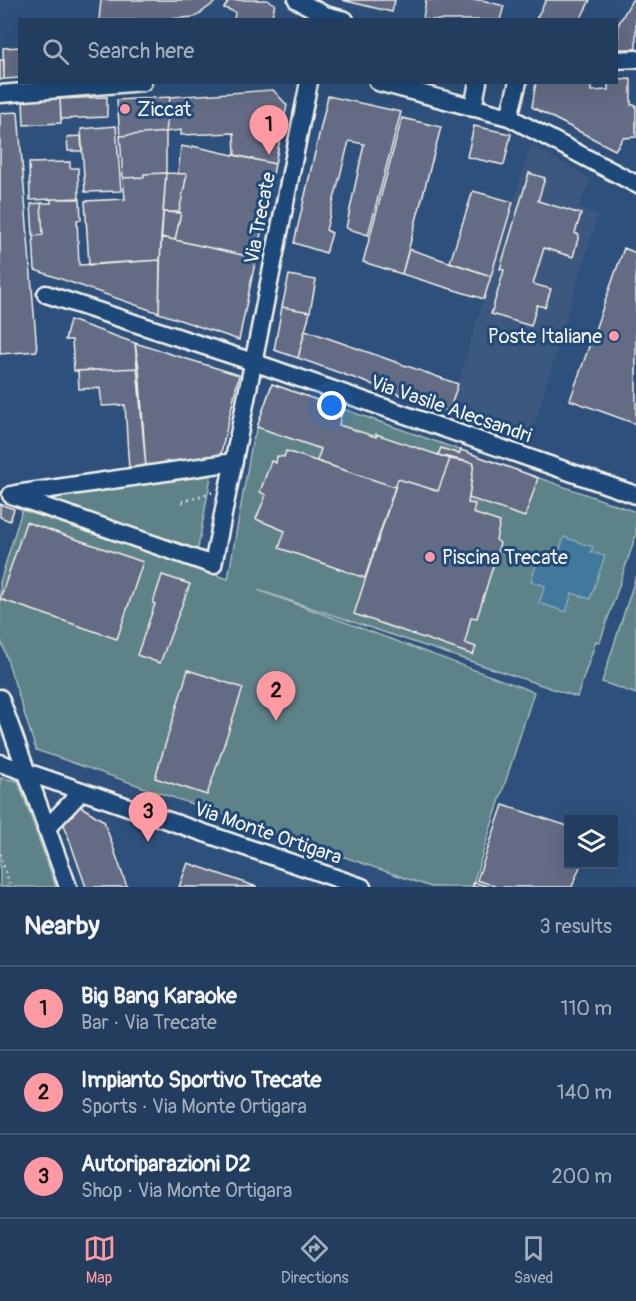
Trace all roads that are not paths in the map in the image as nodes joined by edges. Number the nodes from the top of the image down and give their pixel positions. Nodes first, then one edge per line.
1 (297, 0) edge
2 (325, 11) edge
3 (341, 18) edge
4 (636, 59) edge
5 (618, 60) edge
6 (119, 84) edge
7 (309, 84) edge
8 (385, 84) edge
9 (478, 84) edge
10 (517, 84) edge
11 (0, 94) edge
12 (473, 108) junction
13 (509, 117) junction
14 (636, 184) edge
15 (46, 294) dead end
16 (253, 362) junction
17 (234, 462) junction
18 (6, 495) edge
19 (636, 495) edge
20 (0, 698) edge
21 (0, 763) edge
22 (25, 771) junction
23 (82, 790) junction
24 (46, 829) junction
25 (68, 887) edge
26 (362, 887) edge

1 - 2 street
2 - 3 street
4 - 5 street
6 - 11 street
7 - 16 street, Via Trecate
8 - 12 street
9 - 12 street
10 - 13 street
12 - 13 street
13 - 14 street
15 - 16 street
16 - 17 street, Via Trecate
16 - 19 street, Via Vasile Alecsandri
17 - 18 street
17 - 18 street, Via Trecate
20 - 22 street
21 - 22 street, Via Monte Ortigara
22 - 23 street, Via Monte Ortigara
22 - 24 street
23 - 24 street
23 - 26 street, Via Monte Ortigara
24 - 25 street

